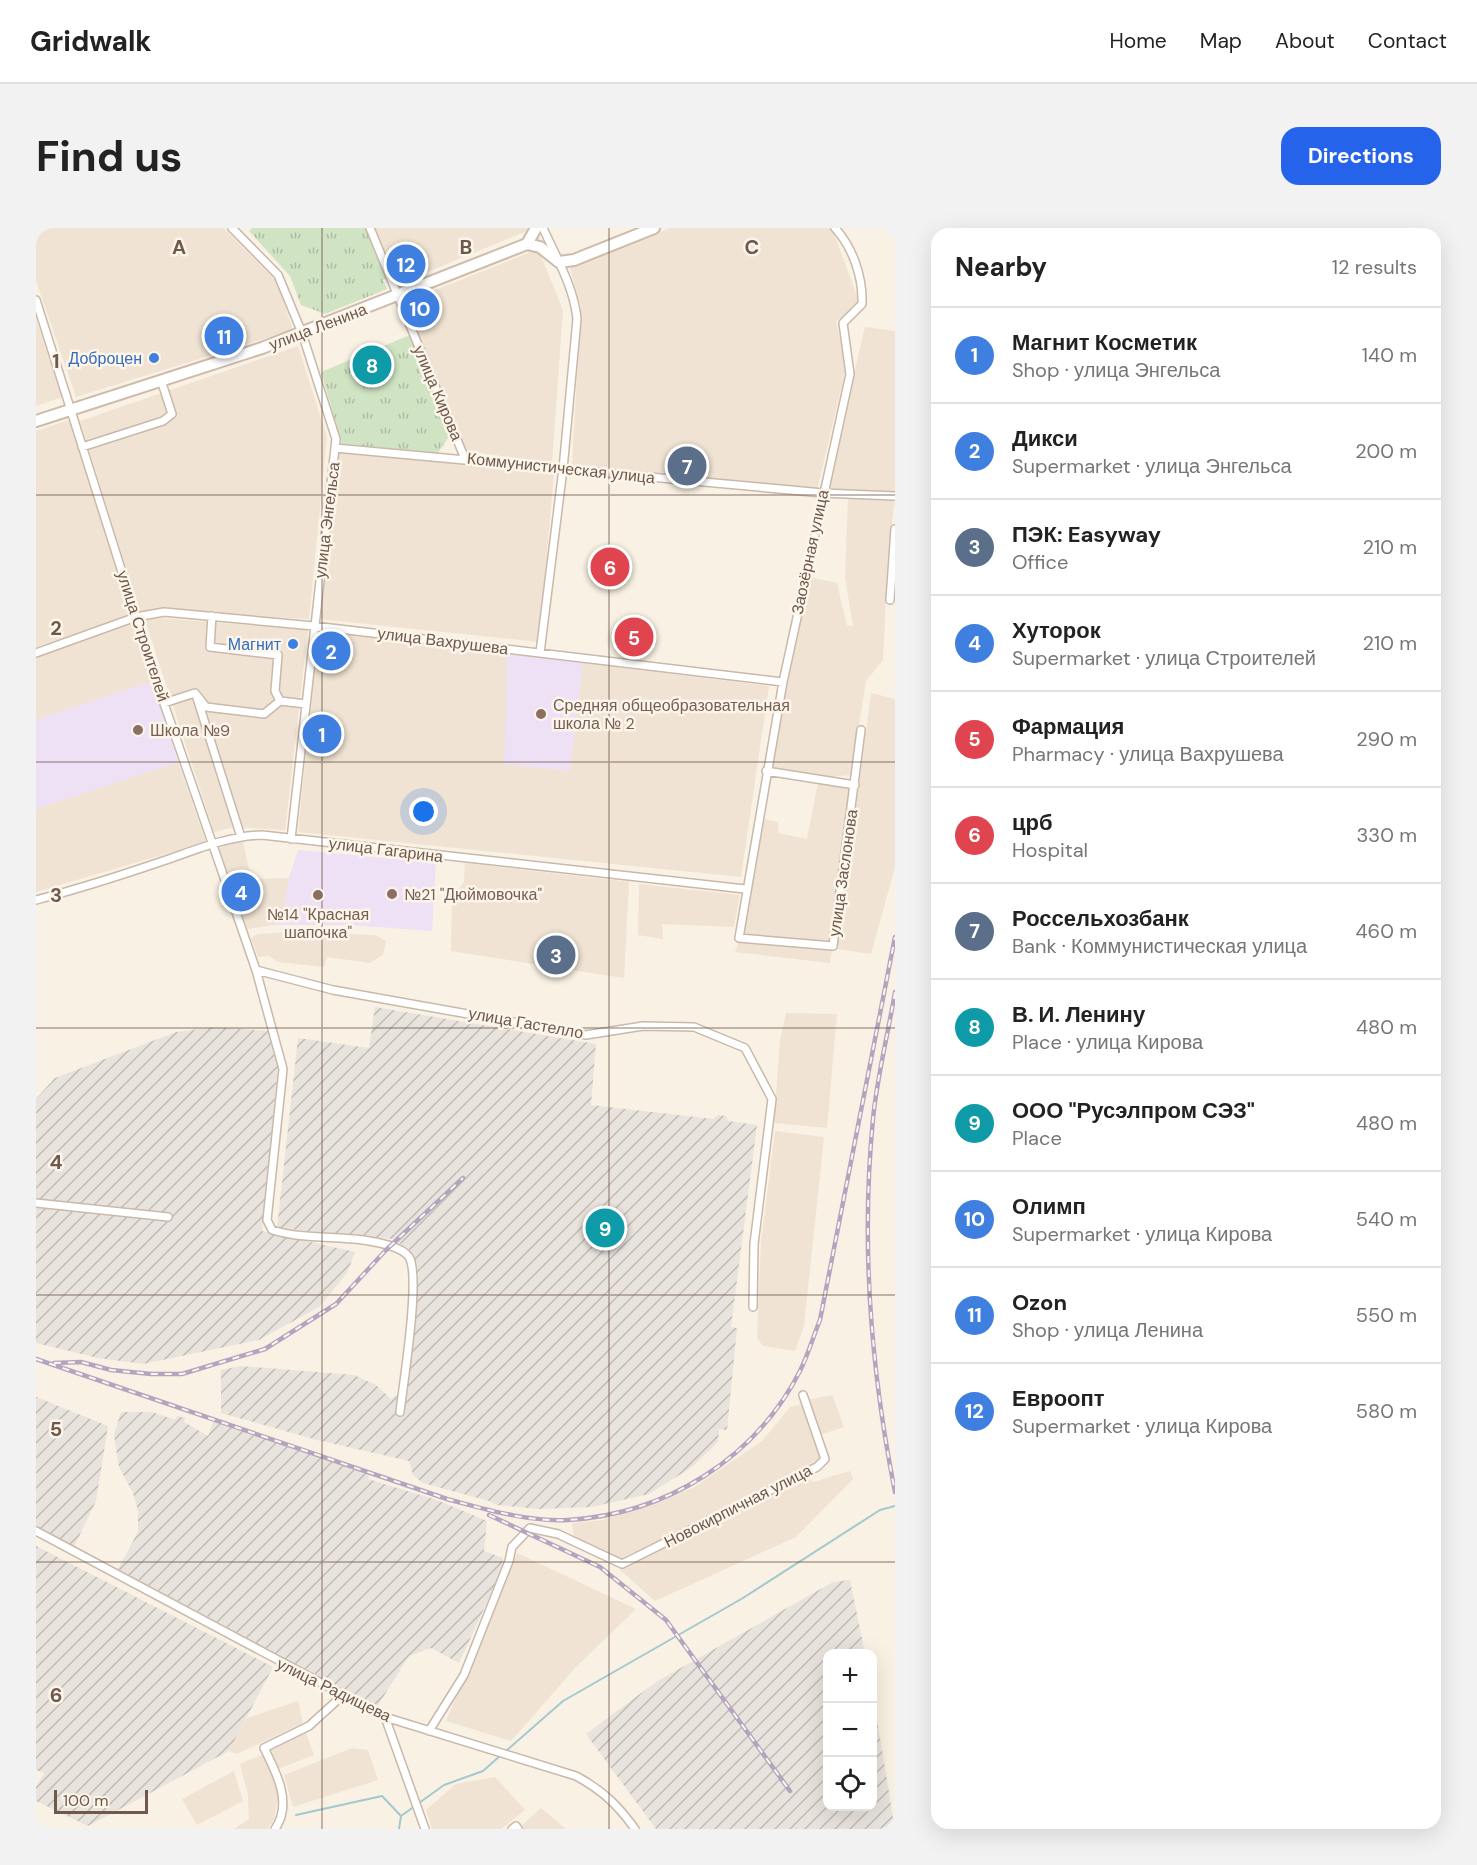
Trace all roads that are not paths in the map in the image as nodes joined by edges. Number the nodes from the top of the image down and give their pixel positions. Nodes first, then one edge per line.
1 (370, 228) edge
2 (536, 228) edge
3 (543, 228) edge
4 (654, 228) edge
5 (836, 228) edge
6 (234, 229) edge
7 (526, 244) junction
8 (559, 262) junction
9 (397, 296) junction
10 (36, 300) edge
11 (302, 333) junction
12 (161, 380) junction
13 (70, 409) junction
14 (36, 421) edge
15 (82, 447) junction
16 (335, 448) junction
17 (465, 459) junction
18 (563, 469) junction
19 (823, 493) junction
20 (895, 496) edge
21 (895, 529) edge
22 (890, 600) dead end
23 (212, 616) junction
24 (136, 617) junction
25 (314, 626) junction
26 (36, 653) edge
27 (540, 653) junction
28 (783, 682) junction
29 (195, 693) junction
30 (280, 701) junction
31 (164, 703) junction
32 (306, 704) junction
33 (861, 730) dead end
34 (766, 771) junction
35 (855, 785) junction
36 (241, 837) junction
37 (291, 839) junction
38 (213, 844) junction
39 (745, 889) junction
40 (36, 900) edge
41 (256, 970) junction
42 (36, 1203) edge
43 (168, 1217) dead end
44 (753, 1306) dead end
45 (803, 1395) dead end
46 (400, 1412) dead end
47 (36, 1531) edge
48 (342, 1696) junction
49 (385, 1716) junction
50 (429, 1731) junction
51 (275, 1829) edge
52 (425, 1829) edge
53 (512, 1829) edge
54 (518, 1829) edge
55 (635, 1829) edge

1 - 9 street, улица Кирова
2 - 7 main road
3 - 8 street
4 - 8 main road
5 - 19 street, Заозёрная улица
6 - 11 street, улица Энгельса
7 - 8 main road
7 - 9 main road, улица Ленина
8 - 18 street
9 - 11 main road, улица Ленина
9 - 17 street, улица Кирова
10 - 13 street, улица Строителей
11 - 12 main road, улица Ленина
11 - 16 street, улица Энгельса
12 - 13 main road, улица Ленина
12 - 15 street
13 - 14 main road, улица Ленина
13 - 15 street, улица Строителей
15 - 24 street, улица Строителей
16 - 17 street, Коммунистическая улица
16 - 25 street, улица Энгельса
17 - 18 street, Коммунистическая улица
18 - 19 street, Коммунистическая улица
18 - 27 street
19 - 20 street, Коммунистическая улица
19 - 28 street, Заозёрная улица
21 - 22 street
23 - 24 street, улица Вахрушева
23 - 25 street, улица Вахрушева
23 - 30 street
24 - 26 street, улица Вахрушева
24 - 31 street, улица Строителей
25 - 27 street, улица Вахрушева
25 - 32 street, улица Энгельса
27 - 28 street, улица Вахрушева
28 - 34 street, Заозёрная улица
29 - 30 street
29 - 31 street
29 - 36 street
30 - 32 street
31 - 38 street, улица Строителей
32 - 37 street, улица Энгельса
33 - 35 street, улица Заслонова
34 - 35 street
34 - 39 street, Заозёрная улица
35 - 39 street, улица Заслонова
36 - 37 street, улица Гагарина
36 - 38 street, улица Гагарина
37 - 39 street, улица Гагарина
38 - 40 street, улица Гагарина
38 - 41 street, улица Строителей
41 - 44 street, улица Гастелло
41 - 46 street, улица Строителей
42 - 43 street
45 - 50 street, Новокирпичная улица
47 - 48 street, улица Радищева
48 - 49 street, улица Радищева
48 - 51 street
49 - 50 street, улица Радищева
49 - 52 street
50 - 55 street, улица Радищева
53 - 54 street

